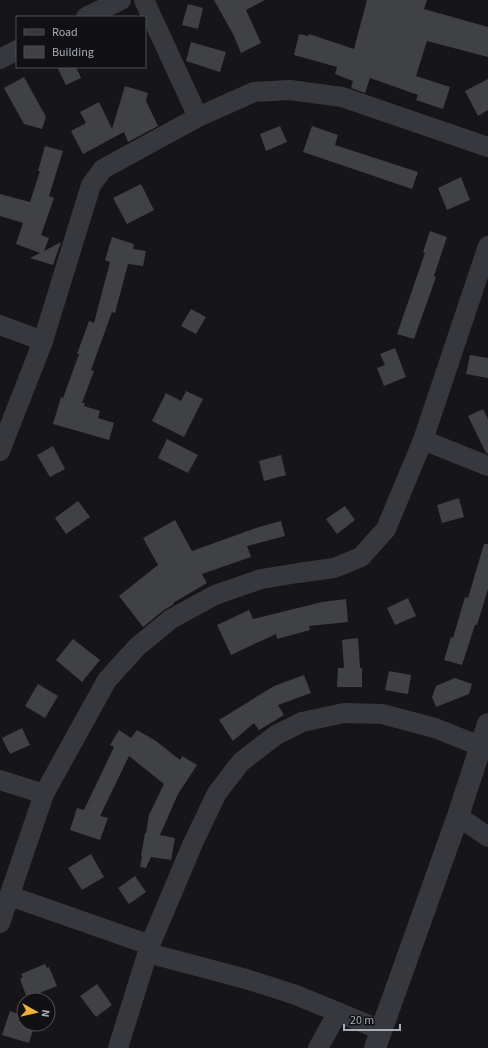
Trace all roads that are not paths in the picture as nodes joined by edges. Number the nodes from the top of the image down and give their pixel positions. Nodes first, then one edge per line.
1 (121, 0) edge
2 (144, 0) edge
3 (88, 16) edge
4 (16, 51) edge
5 (0, 59) edge
6 (198, 117) junction
7 (488, 147) edge
8 (488, 246) edge
9 (0, 326) edge
10 (43, 341) junction
11 (423, 440) junction
12 (0, 451) edge
13 (488, 466) edge
14 (488, 724) edge
15 (480, 746) junction
16 (0, 780) edge
17 (44, 794) junction
18 (458, 816) junction
19 (488, 837) edge
20 (10, 896) junction
21 (0, 922) edge
22 (149, 949) junction
23 (338, 1012) junction
24 (378, 1039) edge
25 (118, 1048) edge
26 (318, 1048) edge

1 - 3 street
2 - 6 street
4 - 5 street
6 - 7 street
6 - 10 street
8 - 11 street
9 - 10 street
10 - 12 street
11 - 13 street
11 - 17 street
14 - 15 street
15 - 18 street
15 - 22 street
16 - 17 street
17 - 20 street
18 - 19 street
18 - 24 street
20 - 21 street
20 - 22 street
22 - 23 street
22 - 25 street
23 - 24 street
23 - 26 street

